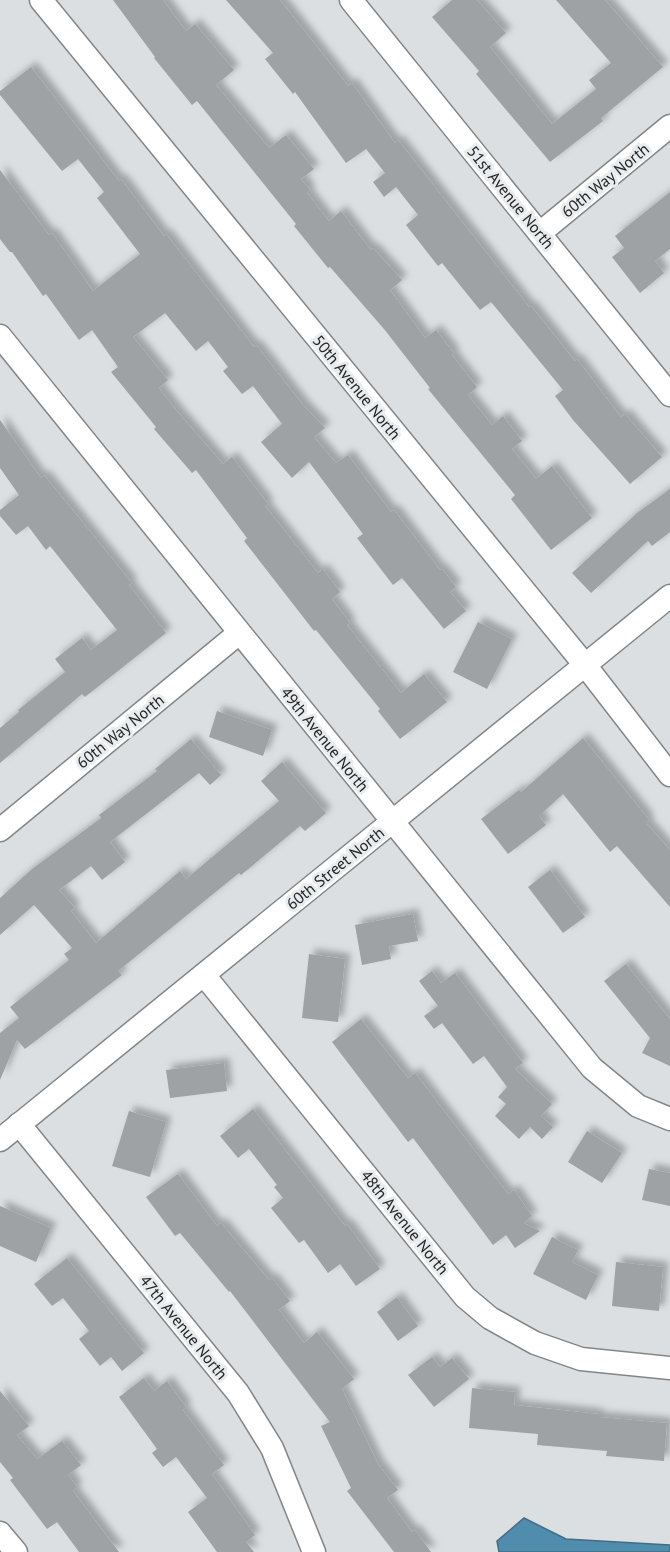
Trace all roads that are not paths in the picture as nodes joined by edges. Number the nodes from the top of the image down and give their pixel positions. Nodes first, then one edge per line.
1 (41, 0) edge
2 (351, 0) edge
3 (670, 126) edge
4 (540, 233) junction
5 (0, 336) edge
6 (670, 395) edge
7 (670, 596) edge
8 (239, 633) junction
9 (585, 665) junction
10 (670, 775) edge
11 (392, 822) junction
12 (0, 830) edge
13 (204, 975) junction
14 (670, 1119) edge
15 (19, 1124) junction
16 (0, 1140) edge
17 (670, 1368) edge
18 (0, 1533) edge
19 (16, 1552) edge
20 (314, 1552) edge

1 - 9 street, 50th Avenue North
2 - 4 street, 51st Avenue North
3 - 4 street, 60th Way North
4 - 6 street, 51st Avenue North
5 - 8 street, 49th Avenue North
7 - 9 street, 60th Street North
8 - 11 street, 49th Avenue North
8 - 12 street, 60th Way North
9 - 10 street, 50th Avenue North
9 - 11 street, 60th Street North
11 - 13 street, 60th Street North
11 - 14 street, 49th Avenue North
13 - 15 street, 60th Street North
13 - 17 street, 48th Avenue North
15 - 16 street, 60th Street North
15 - 20 street, 47th Avenue North
18 - 19 street

